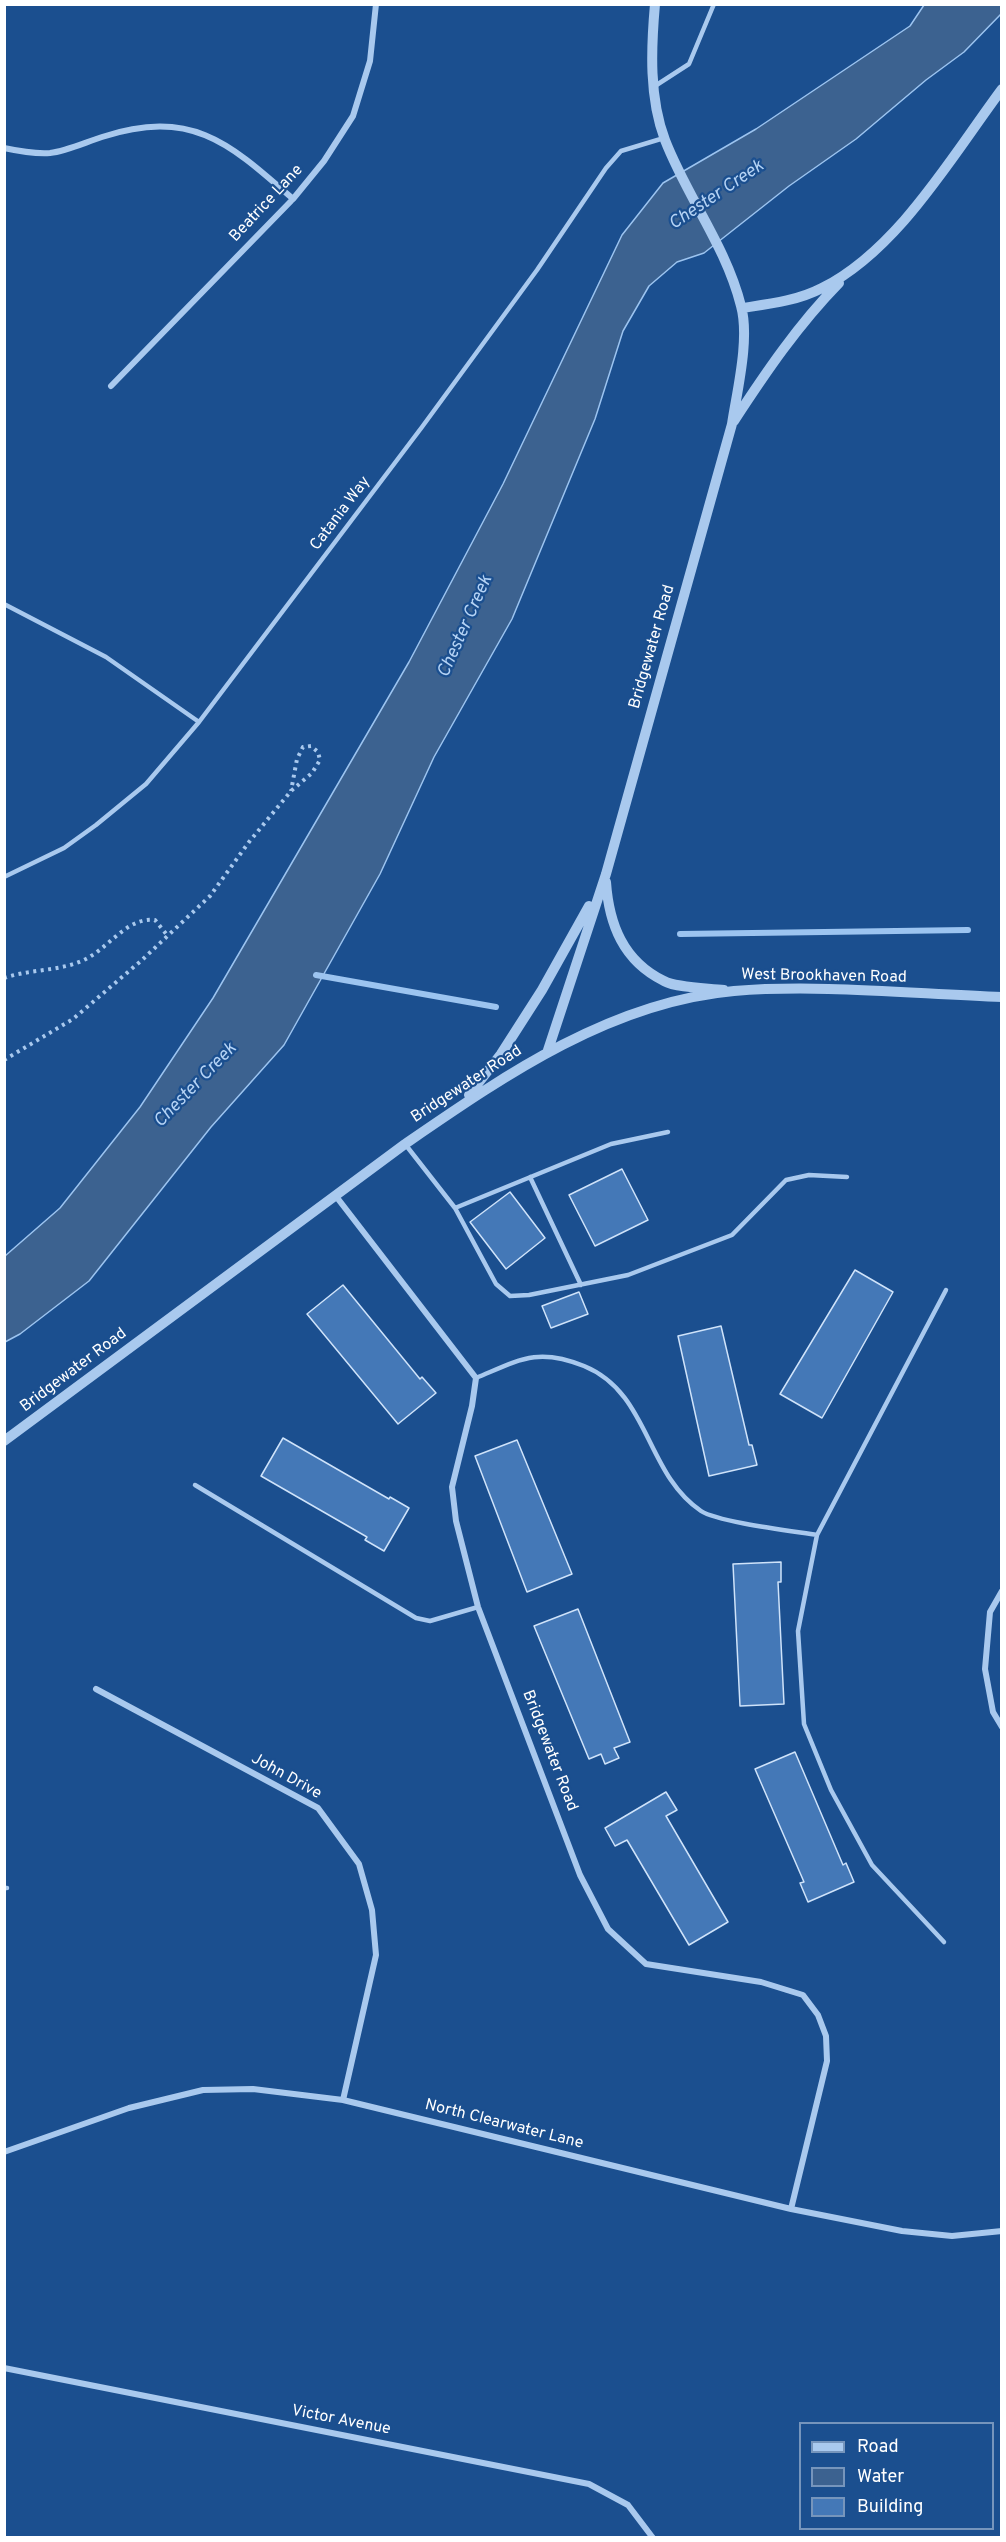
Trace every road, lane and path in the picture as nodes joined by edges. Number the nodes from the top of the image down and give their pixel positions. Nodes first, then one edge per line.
1 (376, 4) edge
2 (656, 4) edge
3 (714, 4) edge
4 (653, 87) junction
5 (1002, 89) edge
6 (664, 138) junction
7 (4, 148) edge
8 (293, 199) junction
9 (849, 273) junction
10 (742, 308) junction
11 (111, 386) dead end
12 (732, 424) junction
13 (4, 604) edge
14 (199, 722) junction
15 (291, 791) junction
16 (606, 874) junction
17 (4, 878) edge
18 (167, 935) junction
19 (4, 978) edge
20 (733, 991) junction
21 (1002, 997) edge
22 (548, 1050) junction
23 (4, 1060) edge
24 (461, 1104) junction
25 (668, 1132) dead end
26 (405, 1144) junction
27 (530, 1177) junction
28 (847, 1177) dead end
29 (335, 1196) junction
30 (455, 1208) junction
31 (581, 1285) junction
32 (946, 1290) dead end
33 (476, 1378) junction
34 (4, 1441) edge
35 (195, 1485) dead end
36 (817, 1535) junction
37 (1002, 1591) edge
38 (478, 1607) junction
39 (96, 1689) dead end
40 (1002, 1727) edge
41 (944, 1942) dead end
42 (344, 2100) junction
43 (4, 2152) edge
44 (791, 2209) junction
45 (1002, 2231) edge
46 (4, 2368) edge
47 (653, 2538) edge

1 - 8 street, Beatrice Lane
2 - 4 street, Bridgewater Road
3 - 4 lane
4 - 6 street, Bridgewater Road
5 - 9 street
6 - 10 street, Bridgewater Road
6 - 14 lane, Catania Way
7 - 8 street
8 - 11 street, Beatrice Lane
9 - 10 street
9 - 12 street
10 - 12 street, Bridgewater Road
12 - 16 street, Bridgewater Road
13 - 14 lane
14 - 17 lane, Catania Way
15 - 15 path
15 - 18 path
16 - 20 street
16 - 22 street, Bridgewater Road
16 - 24 street
18 - 19 path
18 - 23 path
20 - 21 street, West Brookhaven Road
20 - 22 street, West Brookhaven Road
22 - 24 street, Bridgewater Road
24 - 26 street, Bridgewater Road
25 - 27 lane
26 - 29 street, Bridgewater Road
26 - 30 lane
27 - 30 lane
27 - 31 lane
28 - 31 lane
29 - 33 street
29 - 34 street, Bridgewater Road
30 - 31 lane
32 - 36 lane
33 - 36 lane
33 - 38 street, Bridgewater Road
35 - 38 lane
36 - 41 lane
37 - 40 street
38 - 44 street, Bridgewater Road
39 - 42 street, John Drive
42 - 43 street, North Clearwater Lane
42 - 44 street, North Clearwater Lane
44 - 45 street, North Clearwater Lane
46 - 47 street, Victor Avenue

